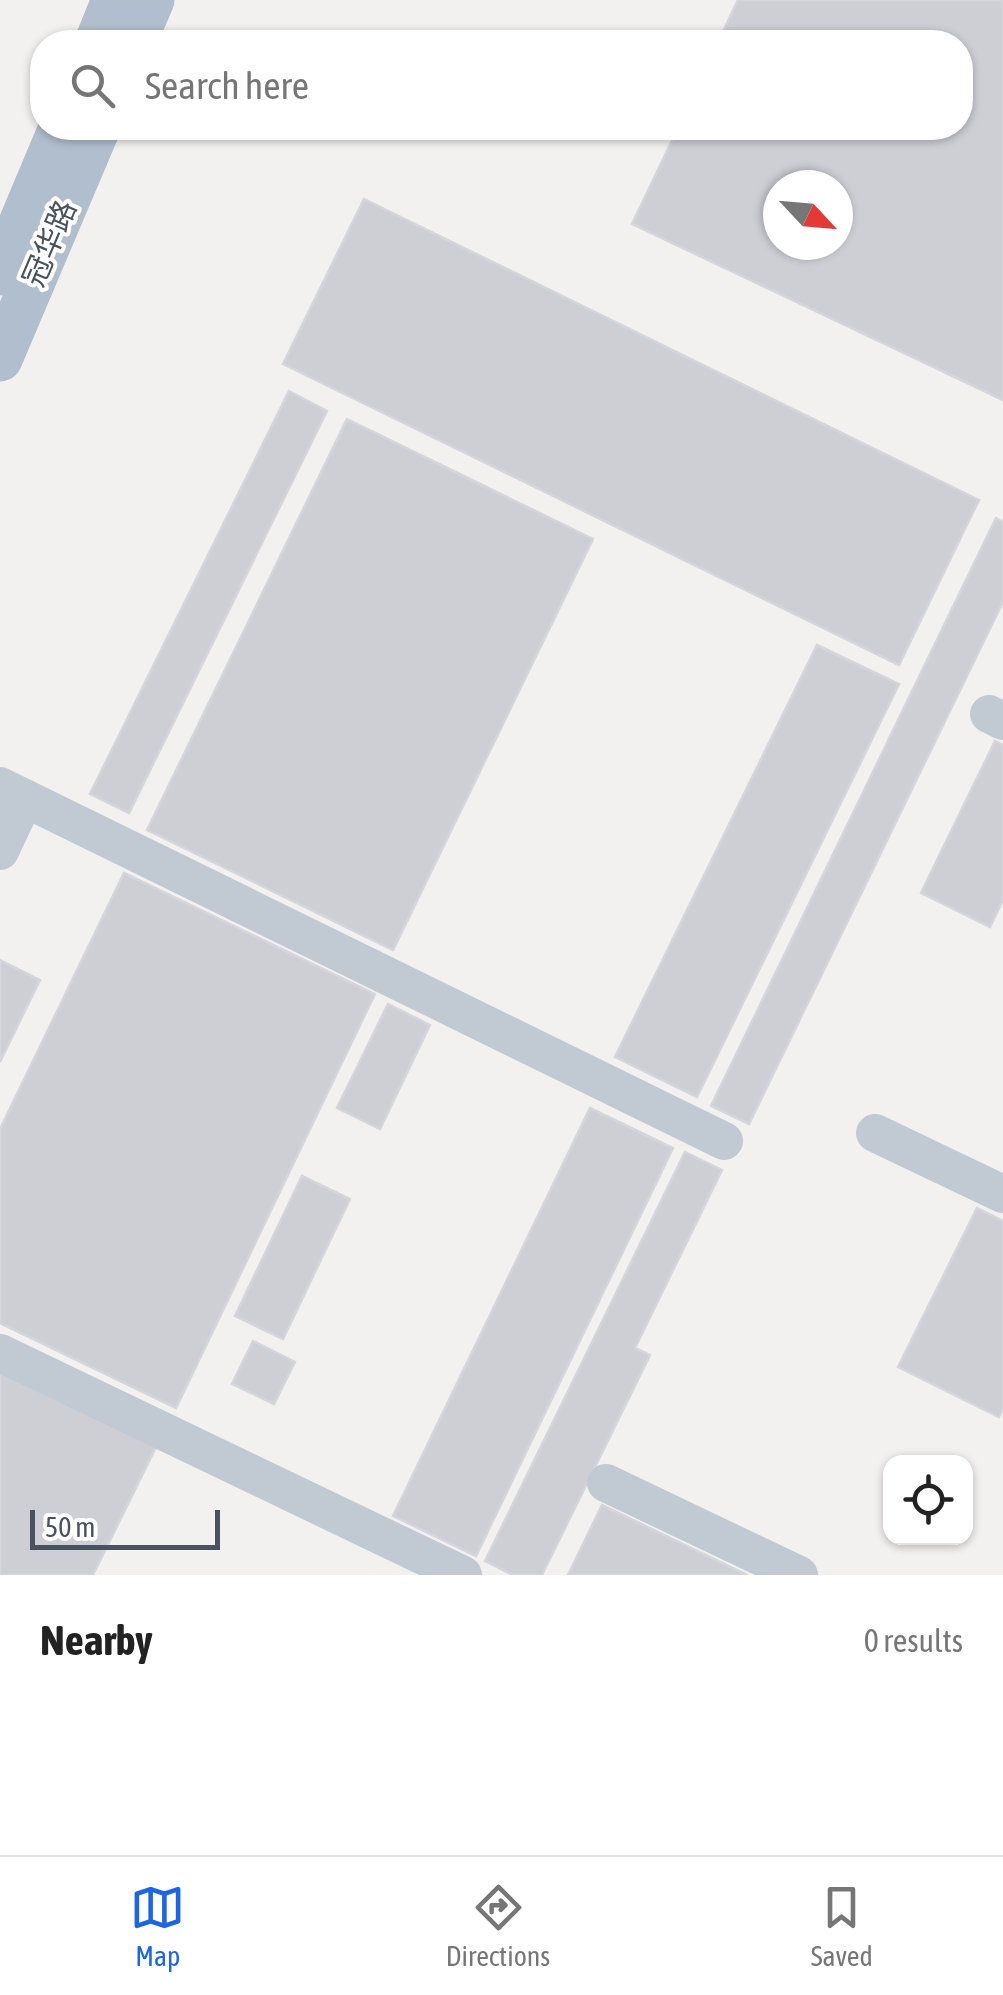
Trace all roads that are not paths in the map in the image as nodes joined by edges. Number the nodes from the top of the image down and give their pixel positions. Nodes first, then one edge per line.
1 (114, 0) edge
2 (152, 0) edge
3 (101, 30) edge
4 (139, 30) edge
5 (56, 140) edge
6 (93, 140) edge
7 (0, 272) edge
8 (0, 359) edge
9 (13, 792) edge
10 (0, 851) edge
11 (875, 1133) dead end
12 (724, 1141) dead end
13 (1003, 1194) edge
14 (0, 1352) edge
15 (606, 1483) dead end
16 (462, 1575) edge
17 (799, 1575) edge

1 - 3 main road
2 - 4 main road
5 - 7 main road, 冠华路
6 - 8 main road, 冠华路
9 - 10 lane
9 - 12 lane
11 - 13 lane
14 - 16 lane
15 - 17 lane

